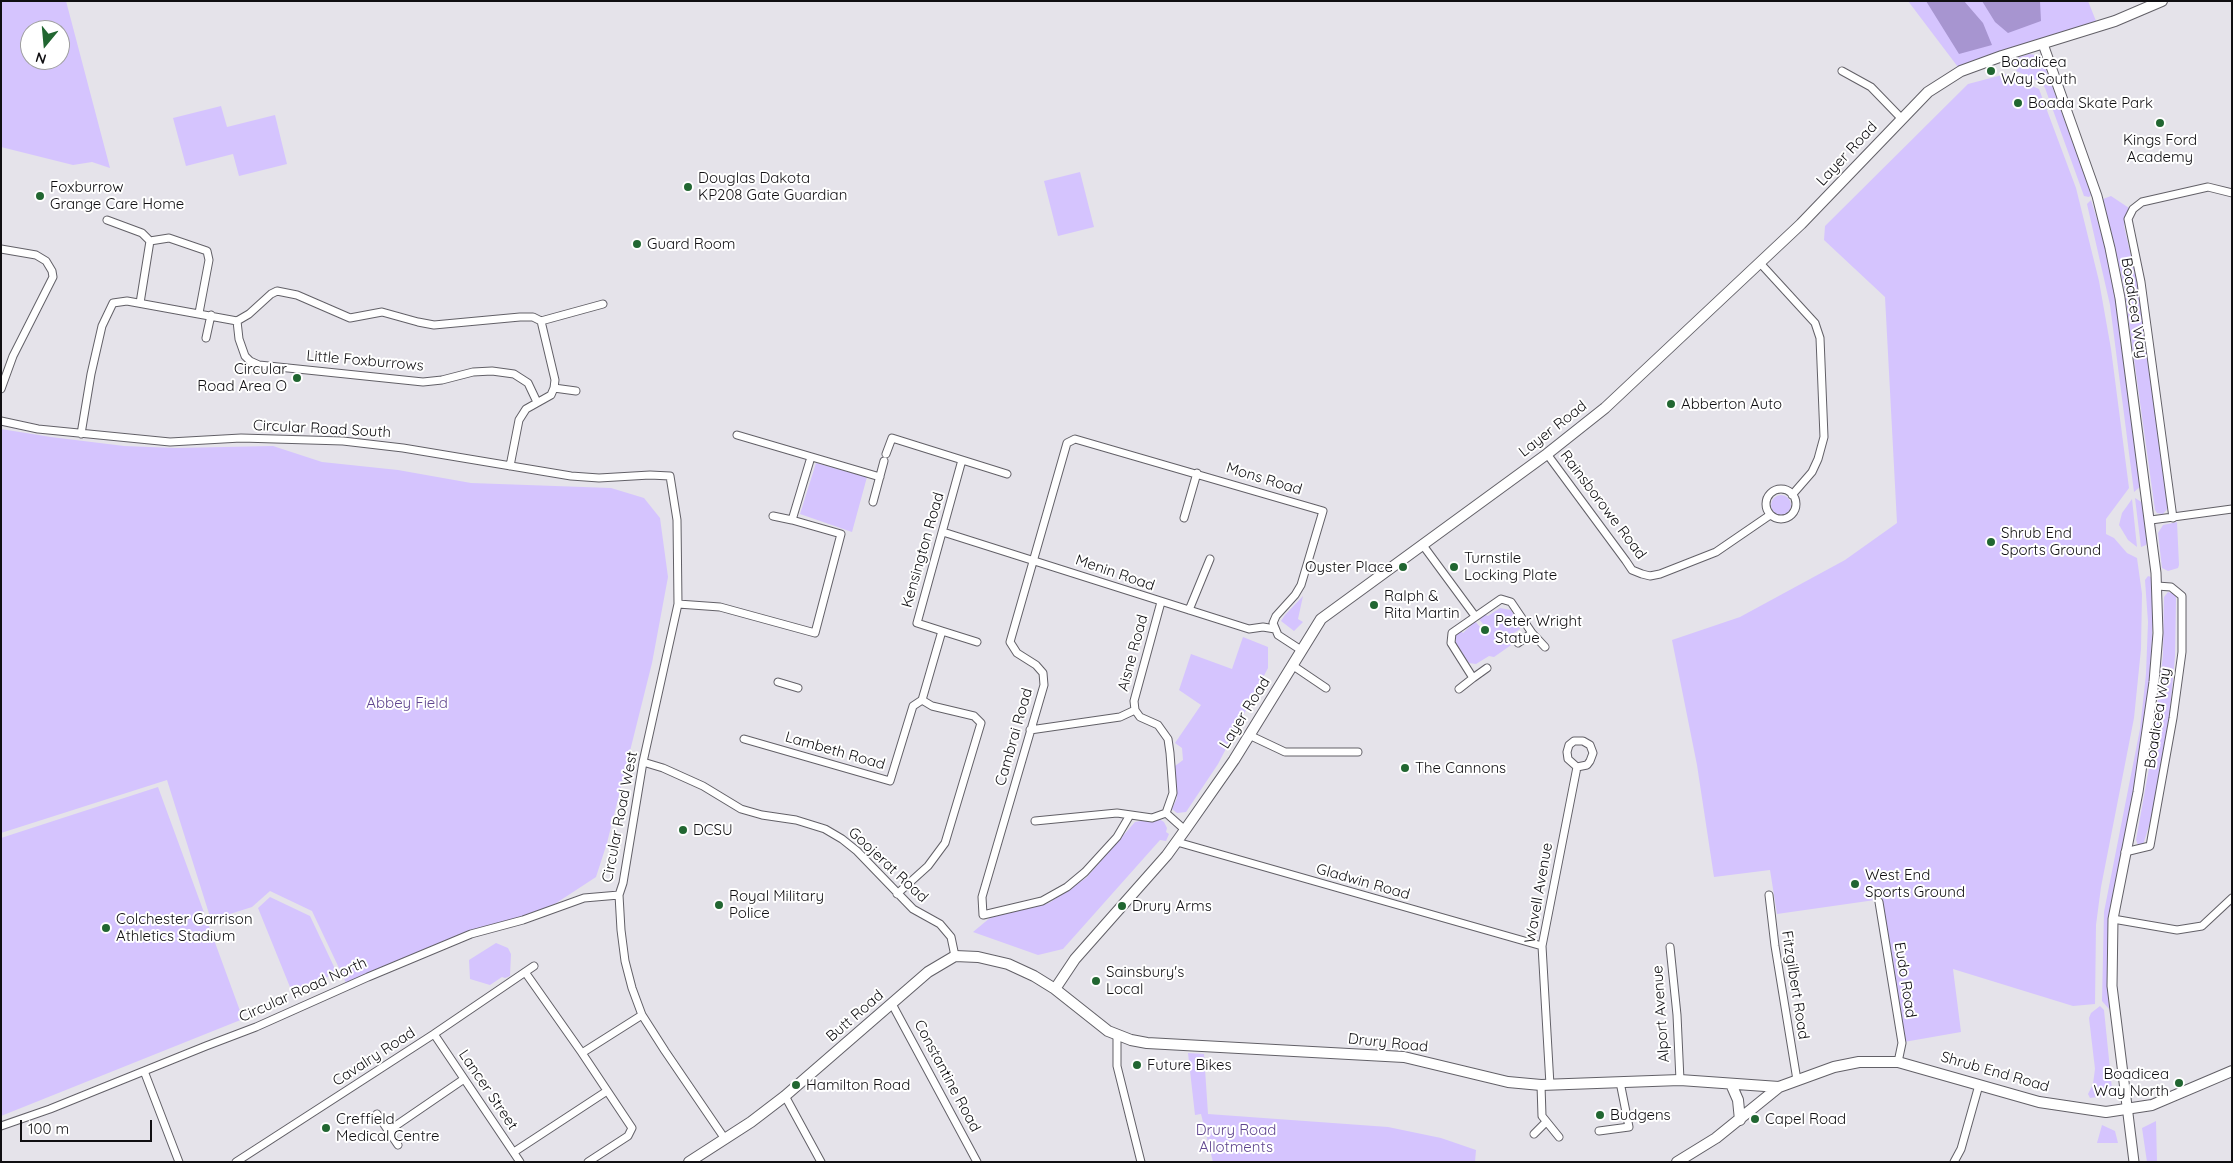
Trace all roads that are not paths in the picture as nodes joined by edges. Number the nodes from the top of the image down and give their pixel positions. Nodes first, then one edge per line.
1 (2162, 1) edge
2 (2043, 44) junction
3 (1842, 71) dead end
4 (1901, 118) junction
5 (2232, 193) edge
6 (107, 220) dead end
7 (118, 224) junction
8 (116, 233) dead end
9 (150, 241) junction
10 (1, 249) edge
11 (1760, 263) junction
12 (140, 303) junction
13 (603, 304) dead end
14 (199, 313) junction
15 (211, 315) junction
16 (541, 320) junction
17 (237, 321) junction
18 (206, 338) dead end
19 (554, 388) junction
20 (1, 389) edge
21 (576, 391) dead end
22 (537, 402) junction
23 (1, 421) edge
24 (81, 434) junction
25 (737, 435) dead end
26 (1075, 439) joint
27 (1547, 454) junction
28 (811, 456) junction
29 (962, 460) junction
30 (510, 466) junction
31 (1197, 473) junction
32 (1007, 474) dead end
33 (670, 476) joint
34 (880, 477) junction
35 (1792, 494) junction
36 (873, 502) dead end
37 (2232, 509) edge
38 (1770, 514) junction
39 (773, 516) dead end
40 (1184, 518) dead end
41 (2173, 518) junction
42 (792, 520) junction
43 (2150, 520) junction
44 (943, 532) junction
45 (1422, 544) junction
46 (1210, 559) dead end
47 (1033, 560) junction
48 (2157, 586) junction
49 (1161, 602) junction
50 (678, 604) junction
51 (1190, 610) junction
52 (1475, 616) junction
53 (1275, 630) junction
54 (942, 631) junction
55 (1532, 633) junction
56 (977, 642) dead end
57 (1518, 643) dead end
58 (1545, 647) dead end
59 (1300, 650) junction
60 (1292, 665) junction
61 (1487, 668) dead end
62 (1473, 678) junction
63 (778, 682) dead end
64 (798, 688) dead end
65 (1326, 688) dead end
66 (1459, 689) dead end
67 (922, 700) junction
68 (1135, 710) junction
69 (1030, 730) junction
70 (1249, 735) junction
71 (744, 739) dead end
72 (1358, 752) dead end
73 (643, 762) junction
74 (1577, 767) dead end
75 (1166, 813) junction
76 (1130, 815) junction
77 (1034, 821) dead end
78 (1185, 830) junction
79 (1176, 842) junction
80 (2125, 852) junction
81 (897, 894) junction
82 (619, 895) junction
83 (1769, 895) dead end
84 (2232, 898) edge
85 (1879, 902) dead end
86 (2113, 919) junction
87 (1542, 946) junction
88 (1670, 947) dead end
89 (955, 956) junction
90 (534, 966) dead end
91 (524, 972) junction
92 (1055, 989) junction
93 (892, 1004) junction
94 (642, 1015) junction
95 (434, 1034) junction
96 (1117, 1036) junction
97 (582, 1053) junction
98 (1898, 1062) junction
99 (144, 1071) junction
100 (2232, 1071) edge
101 (464, 1079) junction
102 (1680, 1080) junction
103 (1796, 1080) junction
104 (1620, 1082) junction
105 (1731, 1084) junction
106 (1545, 1085) junction
107 (1979, 1086) junction
108 (1779, 1087) junction
109 (607, 1091) junction
110 (785, 1096) junction
111 (2128, 1109) junction
112 (377, 1114) dead end
113 (1740, 1120) junction
114 (1546, 1122) junction
115 (1, 1126) edge
116 (388, 1131) junction
117 (1599, 1132) dead end
118 (1534, 1134) dead end
119 (1559, 1137) dead end
120 (725, 1139) junction
121 (398, 1146) dead end
122 (514, 1152) junction
123 (1690, 1159) edge
124 (180, 1162) edge
125 (236, 1162) edge
126 (520, 1162) edge
127 (588, 1162) edge
128 (688, 1162) edge
129 (821, 1162) edge
130 (977, 1162) edge
131 (1140, 1162) edge
132 (1677, 1162) edge
133 (1954, 1162) edge
134 (2134, 1162) edge

1 - 2 main road, Layer Road
2 - 4 main road, Layer Road
2 - 43 street, Boadicea Way
3 - 4 street
4 - 11 main road, Layer Road
5 - 41 street, Boadicea Way
6 - 7 street
7 - 8 street
7 - 9 street
9 - 12 street
9 - 14 street
10 - 20 street
11 - 27 main road, Layer Road
11 - 35 street
12 - 14 street
12 - 24 street
13 - 16 street
14 - 15 street
15 - 17 street
15 - 18 street
16 - 17 street
16 - 19 street
17 - 22 street, Little Foxburrows
19 - 21 street
19 - 22 street
22 - 30 street
23 - 24 street, Circular Road South
24 - 30 street, Circular Road South
25 - 28 street
26 - 31 street, Mons Road
26 - 47 street, Cambrai Road
27 - 38 street, Rainsborowe Road
27 - 45 main road, Layer Road
28 - 34 street
28 - 42 street
29 - 32 street
29 - 34 street
29 - 44 street, Kensington Road
30 - 33 street, Circular Road South
31 - 40 street
31 - 53 street, Mons Road
33 - 50 street, Circular Road West
34 - 36 street
35 - 38 street
35 - 38 street
37 - 41 street
39 - 42 street
41 - 43 street
42 - 50 street
43 - 48 street, Boadicea Way
44 - 47 street, Menin Road
44 - 54 street, Kensington Road
45 - 52 street
45 - 59 main road, Layer Road
46 - 51 street
47 - 49 street, Menin Road
47 - 69 street, Cambrai Road
48 - 80 street, Boadicea Way
48 - 80 street, Boadicea Way
49 - 51 street, Menin Road
49 - 68 street, Aisne Road
50 - 73 street, Circular Road West
51 - 53 street, Menin Road
52 - 55 street
52 - 62 street
53 - 59 street
54 - 56 street, Kensington Road
54 - 67 street
55 - 57 street
55 - 58 street
59 - 60 main road, Layer Road
60 - 65 street
60 - 70 main road, Layer Road
61 - 62 street
62 - 66 street
63 - 64 street
67 - 71 street, Lambeth Road
67 - 81 street
68 - 69 street, Aisne Road
68 - 75 street, Aisne Road
69 - 76 street, Cambrai Road
70 - 72 street
70 - 78 main road, Layer Road
73 - 81 street, Goojerat Road
73 - 82 street, Circular Road West
74 - 87 street, Wavell Avenue
75 - 76 street
75 - 78 street
76 - 77 street
78 - 79 main road, Layer Road
79 - 87 street, Gladwin Road
79 - 92 main road, Layer Road
80 - 86 street, Boadicea Way
81 - 89 street, Goojerat Road
82 - 94 street, Circular Road West
82 - 99 street, Circular Road North
83 - 103 street, Fitzgilbert Road
84 - 86 street
85 - 98 street, Eudo Road
86 - 111 street, Boadicea Way
87 - 106 street, Wavell Avenue
88 - 102 street, Alport Avenue
89 - 92 main road
89 - 93 main road, Butt Road
90 - 91 street, Cavalry Road
91 - 95 street, Cavalry Road
91 - 97 street
92 - 96 main road, Drury Road
93 - 110 main road, Butt Road
93 - 130 street, Constantine Road
94 - 97 street
94 - 120 street, Circular Road West
95 - 101 street, Lancer Street
95 - 125 street, Cavalry Road
96 - 106 main road, Drury Road
96 - 131 street
97 - 109 street
98 - 103 main road, Shrub End Road
98 - 107 main road, Shrub End Road
99 - 115 street, Circular Road North
99 - 124 street
100 - 111 main road, Shrub End Road
101 - 116 street
101 - 122 street, Lancer Street
102 - 104 main road, Drury Road
102 - 105 main road, Drury Road
103 - 108 main road, Shrub End Road
104 - 106 main road, Drury Road
104 - 117 street
105 - 108 main road, Drury Road
105 - 113 main road
106 - 114 street, Wavell Avenue
107 - 111 main road, Shrub End Road
107 - 133 street
108 - 113 main road, Shrub End Road
109 - 122 street
109 - 127 street
110 - 120 main road, Butt Road
110 - 129 street
111 - 134 street, Boadicea Way
112 - 116 street
113 - 123 main road, Shrub End Road
114 - 118 street
114 - 119 street
116 - 121 street
120 - 128 main road, Butt Road
122 - 126 street, Lancer Street
123 - 132 main road, Shrub End Road

